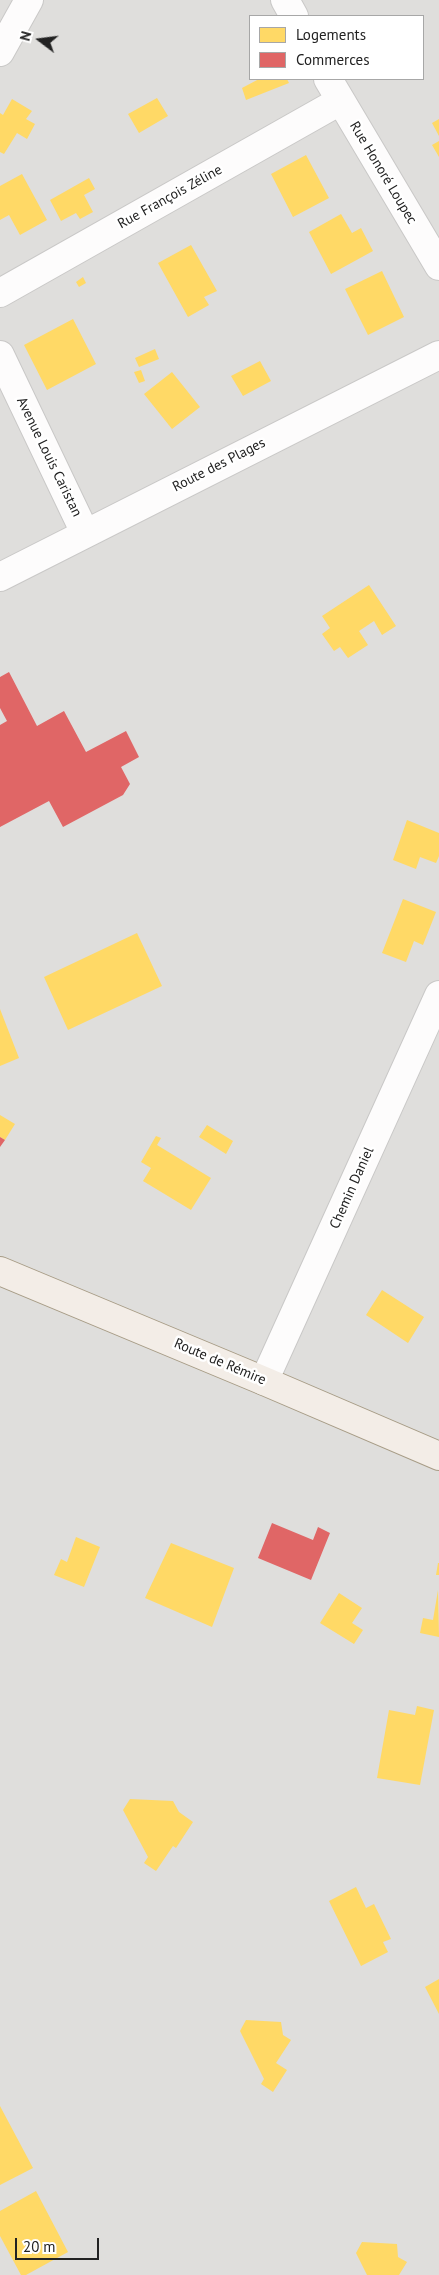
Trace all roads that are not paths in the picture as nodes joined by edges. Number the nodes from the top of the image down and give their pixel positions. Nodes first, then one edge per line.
1 (29, 0) edge
2 (285, 0) edge
3 (293, 15) edge
4 (0, 52) edge
5 (334, 90) edge
6 (439, 266) edge
7 (0, 293) edge
8 (0, 355) edge
9 (439, 355) edge
10 (85, 533) junction
11 (0, 577) edge
12 (439, 994) edge
13 (0, 1271) edge
14 (264, 1381) junction
15 (439, 1456) edge

1 - 4 street
2 - 3 street
5 - 6 street, Rue Honoré Loupec
5 - 7 street, Rue François Zéline
8 - 10 street, Avenue Louis Caristan
9 - 10 street, Route des Plages
10 - 11 street, Route des Plages
12 - 14 street, Chemin Daniel
13 - 14 main road, Route de Rémire
14 - 15 main road, Route de Rémire

